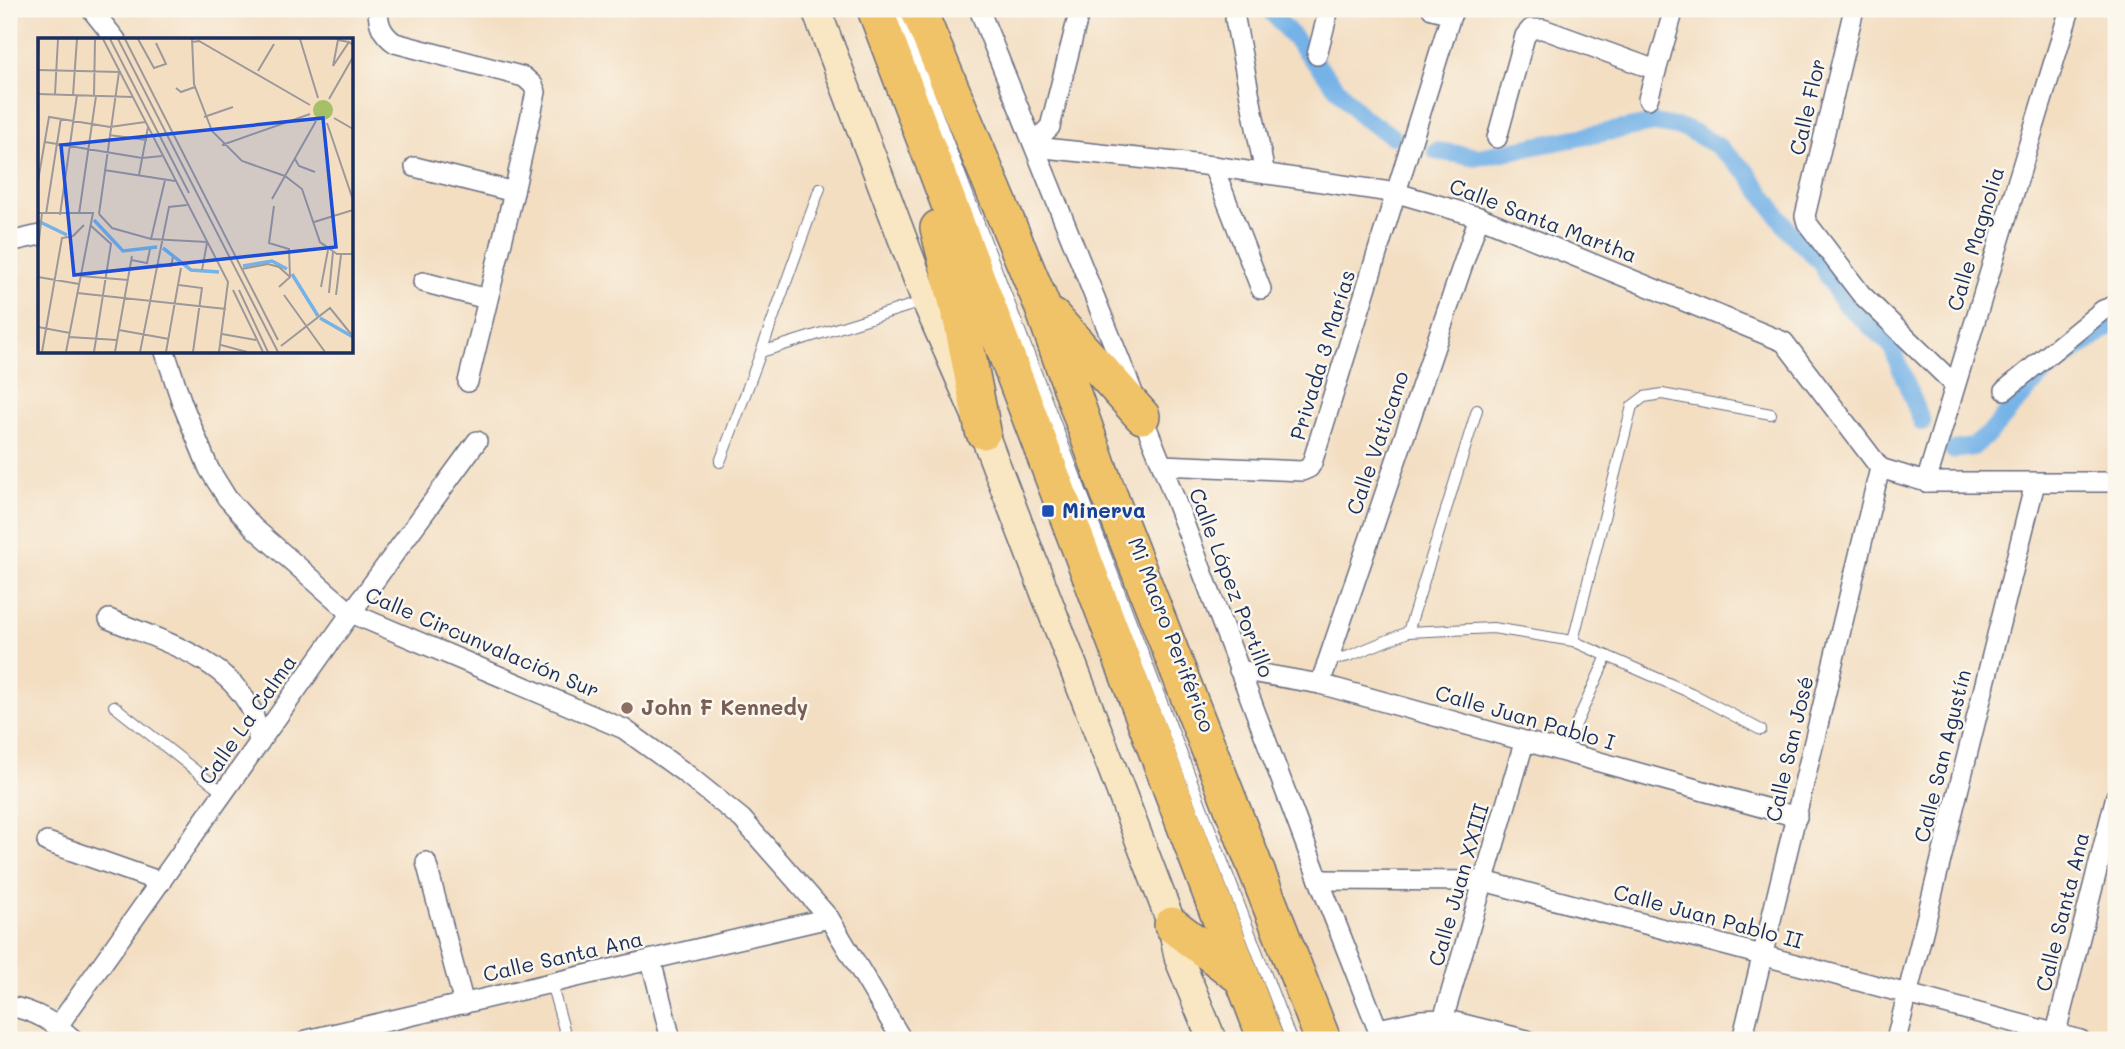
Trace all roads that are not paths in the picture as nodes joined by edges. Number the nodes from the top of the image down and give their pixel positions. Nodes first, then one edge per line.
1 (91, 9) edge
2 (378, 9) edge
3 (816, 9) edge
4 (850, 9) edge
5 (875, 9) edge
6 (897, 9) edge
7 (910, 9) edge
8 (918, 9) edge
9 (979, 9) edge
10 (1080, 9) edge
11 (1329, 9) edge
12 (1432, 9) edge
13 (1674, 9) edge
14 (1854, 9) edge
15 (2070, 9) edge
16 (1453, 11) edge
17 (1236, 19) dead end
18 (114, 38) edge
19 (1317, 55) dead end
20 (1656, 70) junction
21 (1648, 99) dead end
22 (1497, 138) dead end
23 (960, 139) dead end
24 (1034, 145) junction
25 (1213, 166) junction
26 (415, 167) dead end
27 (1265, 174) junction
28 (820, 188) dead end
29 (514, 192) junction
30 (1397, 193) junction
31 (1479, 217) junction
32 (937, 225) junction
33 (38, 235) edge
34 (9, 242) edge
35 (423, 282) dead end
36 (1261, 289) dead end
37 (487, 299) junction
38 (926, 301) junction
39 (1041, 303) junction
40 (2116, 304) edge
41 (761, 352) junction
42 (166, 354) edge
43 (468, 382) dead end
44 (1955, 385) junction
45 (2005, 390) dead end
46 (1477, 410) dead end
47 (1771, 414) dead end
48 (1142, 416) junction
49 (983, 431) junction
50 (477, 441) dead end
51 (720, 462) dead end
52 (1162, 465) junction
53 (1880, 468) junction
54 (1051, 472) junction
55 (1926, 482) junction
56 (2116, 482) edge
57 (2035, 483) junction
58 (351, 613) junction
59 (109, 619) dead end
60 (1408, 632) junction
61 (1573, 641) junction
62 (1607, 656) junction
63 (1328, 661) junction
64 (1240, 670) junction
65 (1320, 684) junction
66 (114, 706) dead end
67 (1761, 730) dead end
68 (259, 743) junction
69 (1524, 743) junction
70 (1563, 753) junction
71 (224, 793) junction
72 (2116, 796) edge
73 (1797, 817) junction
74 (47, 842) dead end
75 (426, 862) dead end
76 (1319, 880) junction
77 (1484, 881) junction
78 (161, 882) junction
79 (829, 918) junction
80 (1172, 925) junction
81 (1763, 956) junction
82 (651, 960) junction
83 (1242, 978) junction
84 (551, 983) junction
85 (1907, 994) junction
86 (464, 1004) junction
87 (9, 1006) edge
88 (1443, 1019) junction
89 (58, 1026) junction
90 (1380, 1035) edge
91 (2055, 1037) edge
92 (74, 1040) edge
93 (307, 1040) edge
94 (567, 1040) edge
95 (671, 1040) edge
96 (902, 1040) edge
97 (1212, 1040) edge
98 (1266, 1040) edge
99 (1291, 1040) edge
100 (1323, 1040) edge
101 (1437, 1040) edge
102 (1527, 1040) edge
103 (1742, 1040) edge
104 (1896, 1040) edge
105 (2080, 1040) edge

1 - 18 street
2 - 29 street
3 - 38 street
4 - 32 highway
5 - 54 highway
6 - 99 lane, Mi Macro Periférico
7 - 23 lane
8 - 39 highway
9 - 24 street, Calle López Portillo
10 - 24 street
11 - 19 street
12 - 16 street
13 - 20 street
14 - 44 street, Calle Flor
15 - 44 street, Calle Magnolia
16 - 30 street
17 - 27 street
20 - 21 street
20 - 22 street
24 - 25 street, Calle Santa Martha
24 - 48 street, Calle López Portillo
25 - 27 street, Calle Santa Martha
25 - 36 street
26 - 29 street
27 - 30 street, Calle Santa Martha
28 - 41 lane
29 - 37 street
30 - 31 street, Calle Santa Martha
30 - 52 street, Privada 3 Marías
31 - 53 street, Calle Santa Martha
31 - 63 street, Calle Vaticano
32 - 49 highway
32 - 54 highway
33 - 34 street
35 - 37 street
37 - 43 street
38 - 41 lane
38 - 49 street
39 - 48 highway
39 - 100 highway
40 - 45 street
41 - 51 lane
42 - 58 street, Calle Circunvalación Sur
44 - 55 street, Calle Magnolia
46 - 60 lane
47 - 61 lane
48 - 52 street, Calle López Portillo
49 - 80 street
50 - 58 street, Calle La Calma
52 - 64 street, Calle López Portillo
53 - 55 street
53 - 73 street, Calle San José
54 - 83 highway
55 - 57 street
56 - 57 street
57 - 85 street, Calle San Agustín
58 - 68 street, Calle La Calma
58 - 79 street, Calle Circunvalación Sur
59 - 68 street
60 - 61 lane
60 - 63 lane
61 - 62 lane
62 - 67 lane
62 - 70 lane
63 - 65 street, Calle Vaticano
64 - 65 street, Calle Juan Pablo I
64 - 76 street, Calle López Portillo
65 - 69 street, Calle Juan Pablo I
66 - 71 lane
68 - 71 street, Calle La Calma
69 - 70 street, Calle Juan Pablo I
69 - 77 street, Calle Juan XXIII
70 - 73 street, Calle Juan Pablo I
71 - 78 street, Calle La Calma
72 - 91 street, Calle Santa Ana
73 - 81 street, Calle San José
74 - 78 street
75 - 86 street
76 - 77 street, Calle Juan Pablo II
76 - 90 street, Calle López Portillo
77 - 81 street, Calle Juan Pablo II
77 - 88 street, Calle Juan XXIII
78 - 89 street, Calle La Calma
79 - 82 street, Calle Santa Ana
79 - 96 street, Calle Circunvalación Sur
80 - 83 highway
80 - 97 street
81 - 85 street, Calle Juan Pablo II
81 - 103 street, Calle San José
82 - 84 street, Calle Santa Ana
82 - 95 street
83 - 98 highway
84 - 86 street, Calle Santa Ana
84 - 94 lane
85 - 91 street, Calle Juan Pablo II
85 - 104 street, Calle San Agustín
86 - 93 street, Calle Santa Ana
87 - 89 street
88 - 90 street
88 - 101 street, Calle Juan XXIII
88 - 102 street
89 - 92 street
91 - 105 street, Calle Juan Pablo II

